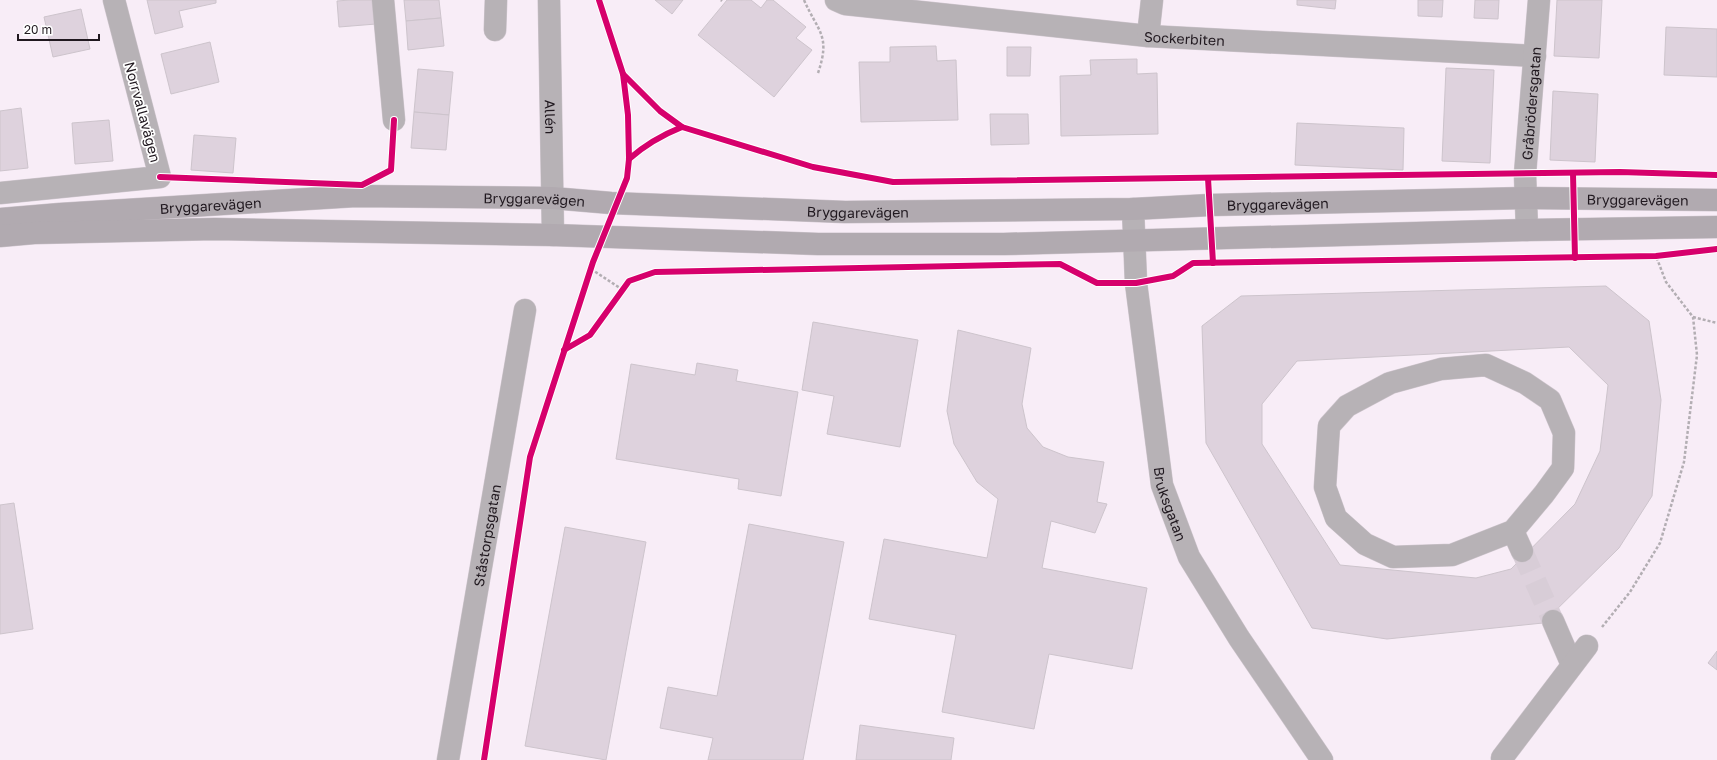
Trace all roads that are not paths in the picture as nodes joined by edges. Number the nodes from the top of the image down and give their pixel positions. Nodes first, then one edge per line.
1 (114, 0) edge
2 (383, 0) edge
3 (496, 0) edge
4 (549, 0) edge
5 (836, 0) edge
6 (1152, 0) edge
7 (1538, 0) edge
8 (495, 30) dead end
9 (1148, 36) junction
10 (1535, 56) junction
11 (394, 120) dead end
12 (0, 192) edge
13 (552, 198) junction
14 (1526, 198) junction
15 (1717, 200) edge
16 (1133, 209) junction
17 (0, 219) edge
18 (1717, 227) edge
19 (1527, 230) junction
20 (553, 235) junction
21 (0, 236) edge
22 (1135, 242) junction
23 (525, 310) dead end
24 (1513, 531) junction
25 (1522, 551) tunnel mouth
26 (1553, 621) tunnel mouth
27 (1586, 646) road end
28 (1572, 665) junction
29 (1502, 758) dead end
30 (448, 760) edge
31 (1322, 760) edge

1 - 12 street, Norrvallavägen
2 - 11 street
3 - 8 street
4 - 13 street, Allén
5 - 9 street, Sockerbiten
6 - 9 street
7 - 10 street, Gråbrödersgatan
9 - 10 street, Sockerbiten
10 - 14 street, Gråbrödersgatan
13 - 16 main road, Bryggarevägen
13 - 17 main road, Bryggarevägen
13 - 20 street, Allén
14 - 15 main road, Bryggarevägen
14 - 16 main road, Bryggarevägen
14 - 19 street, Gråbrödersgatan
16 - 22 street, Bruksgatan
18 - 19 main road, Bryggarevägen
19 - 22 main road, Bryggarevägen
20 - 21 main road, Bryggarevägen
20 - 22 main road, Bryggarevägen
22 - 31 street, Bruksgatan
23 - 30 street, Ståstorpsgatan
24 - 24 street
24 - 25 street
26 - 28 street
27 - 28 street
28 - 29 street

